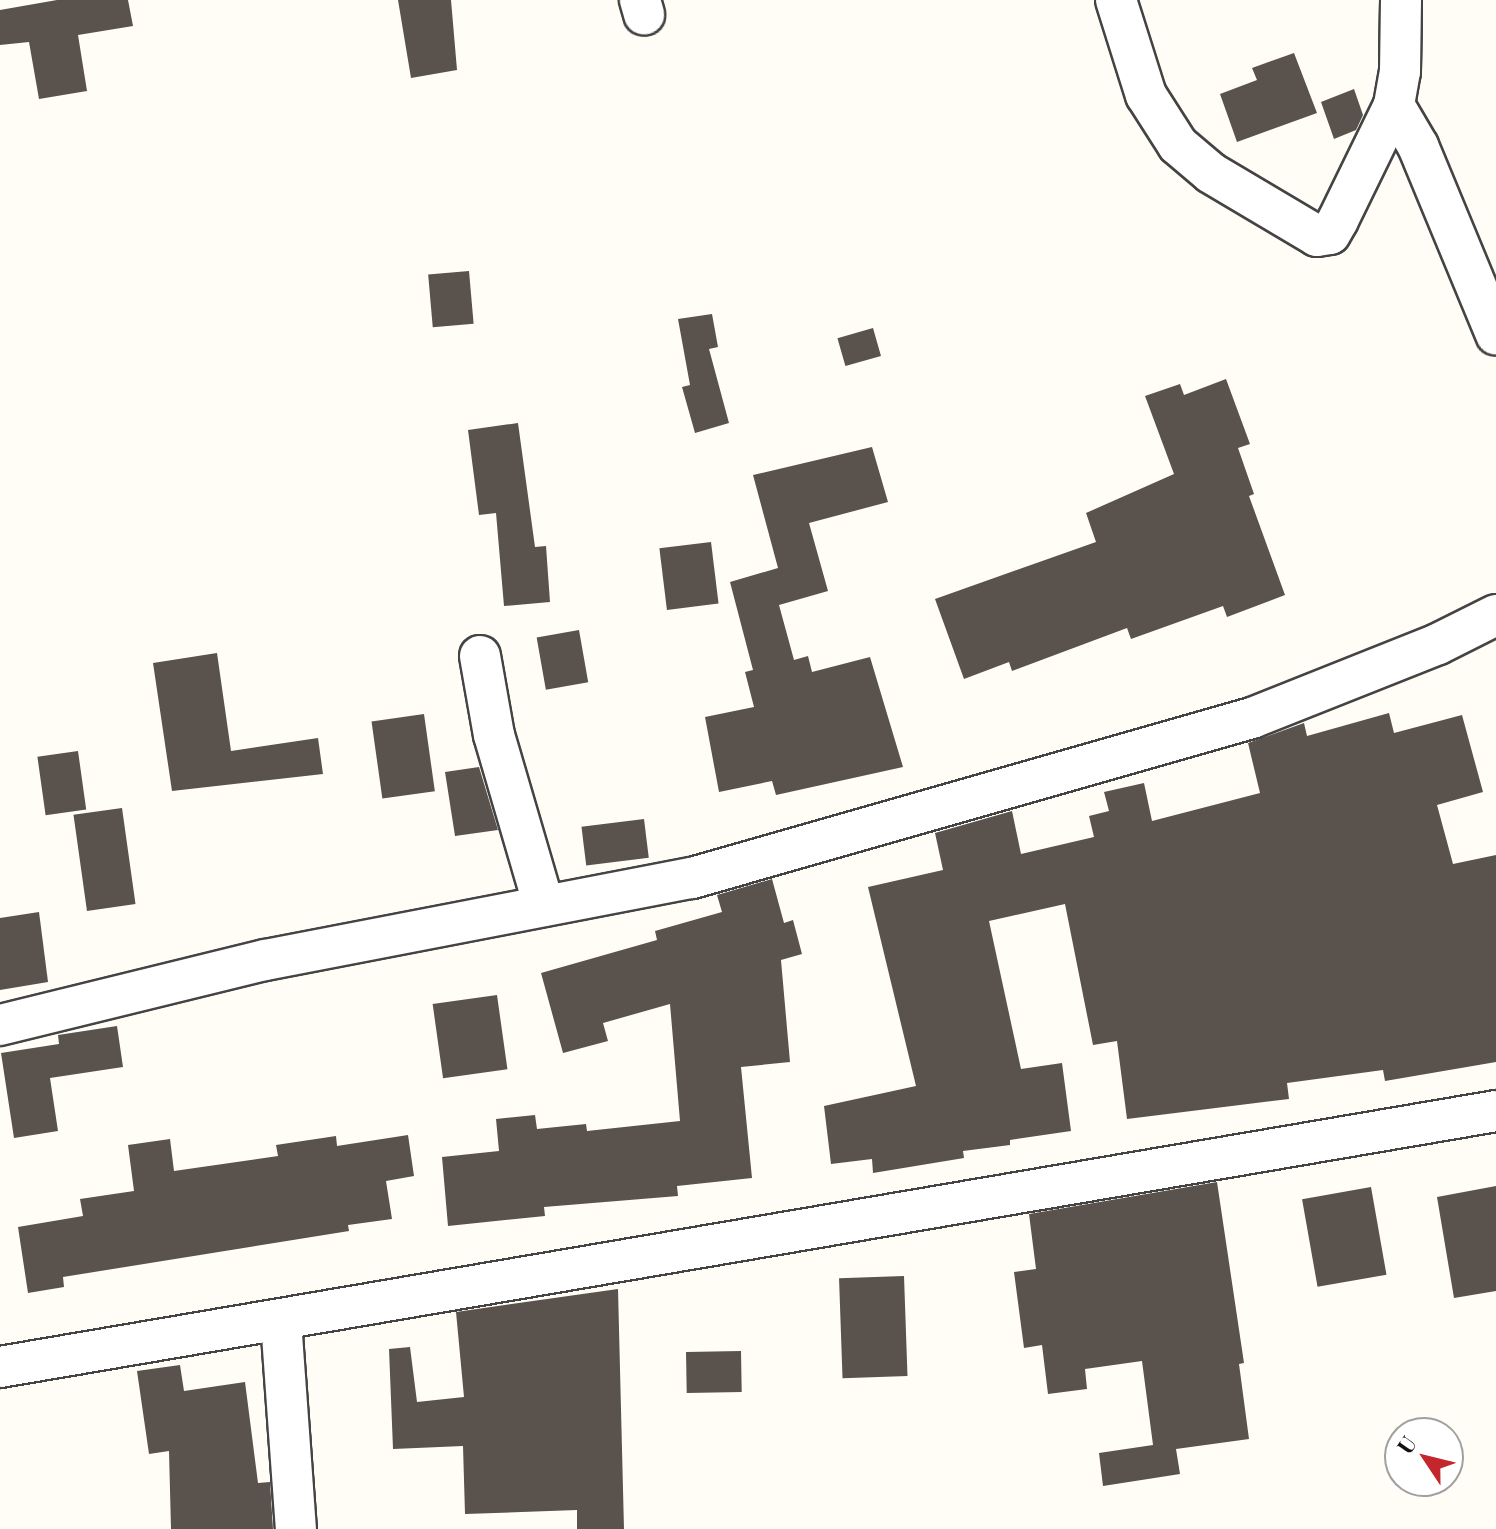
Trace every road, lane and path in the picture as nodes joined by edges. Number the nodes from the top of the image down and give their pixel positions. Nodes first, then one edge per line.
1 (1116, 0) edge
2 (1401, 0) edge
3 (1394, 105) junction
4 (1496, 334) edge
5 (1496, 615) edge
6 (480, 656) dead end
7 (544, 906) junction
8 (0, 1025) edge
9 (1496, 1111) edge
10 (281, 1321) junction
11 (0, 1367) edge
12 (296, 1529) edge

1 - 3 street
2 - 3 street
3 - 4 street
5 - 7 street
6 - 7 street
7 - 8 street
9 - 10 street
10 - 11 street
10 - 12 street

